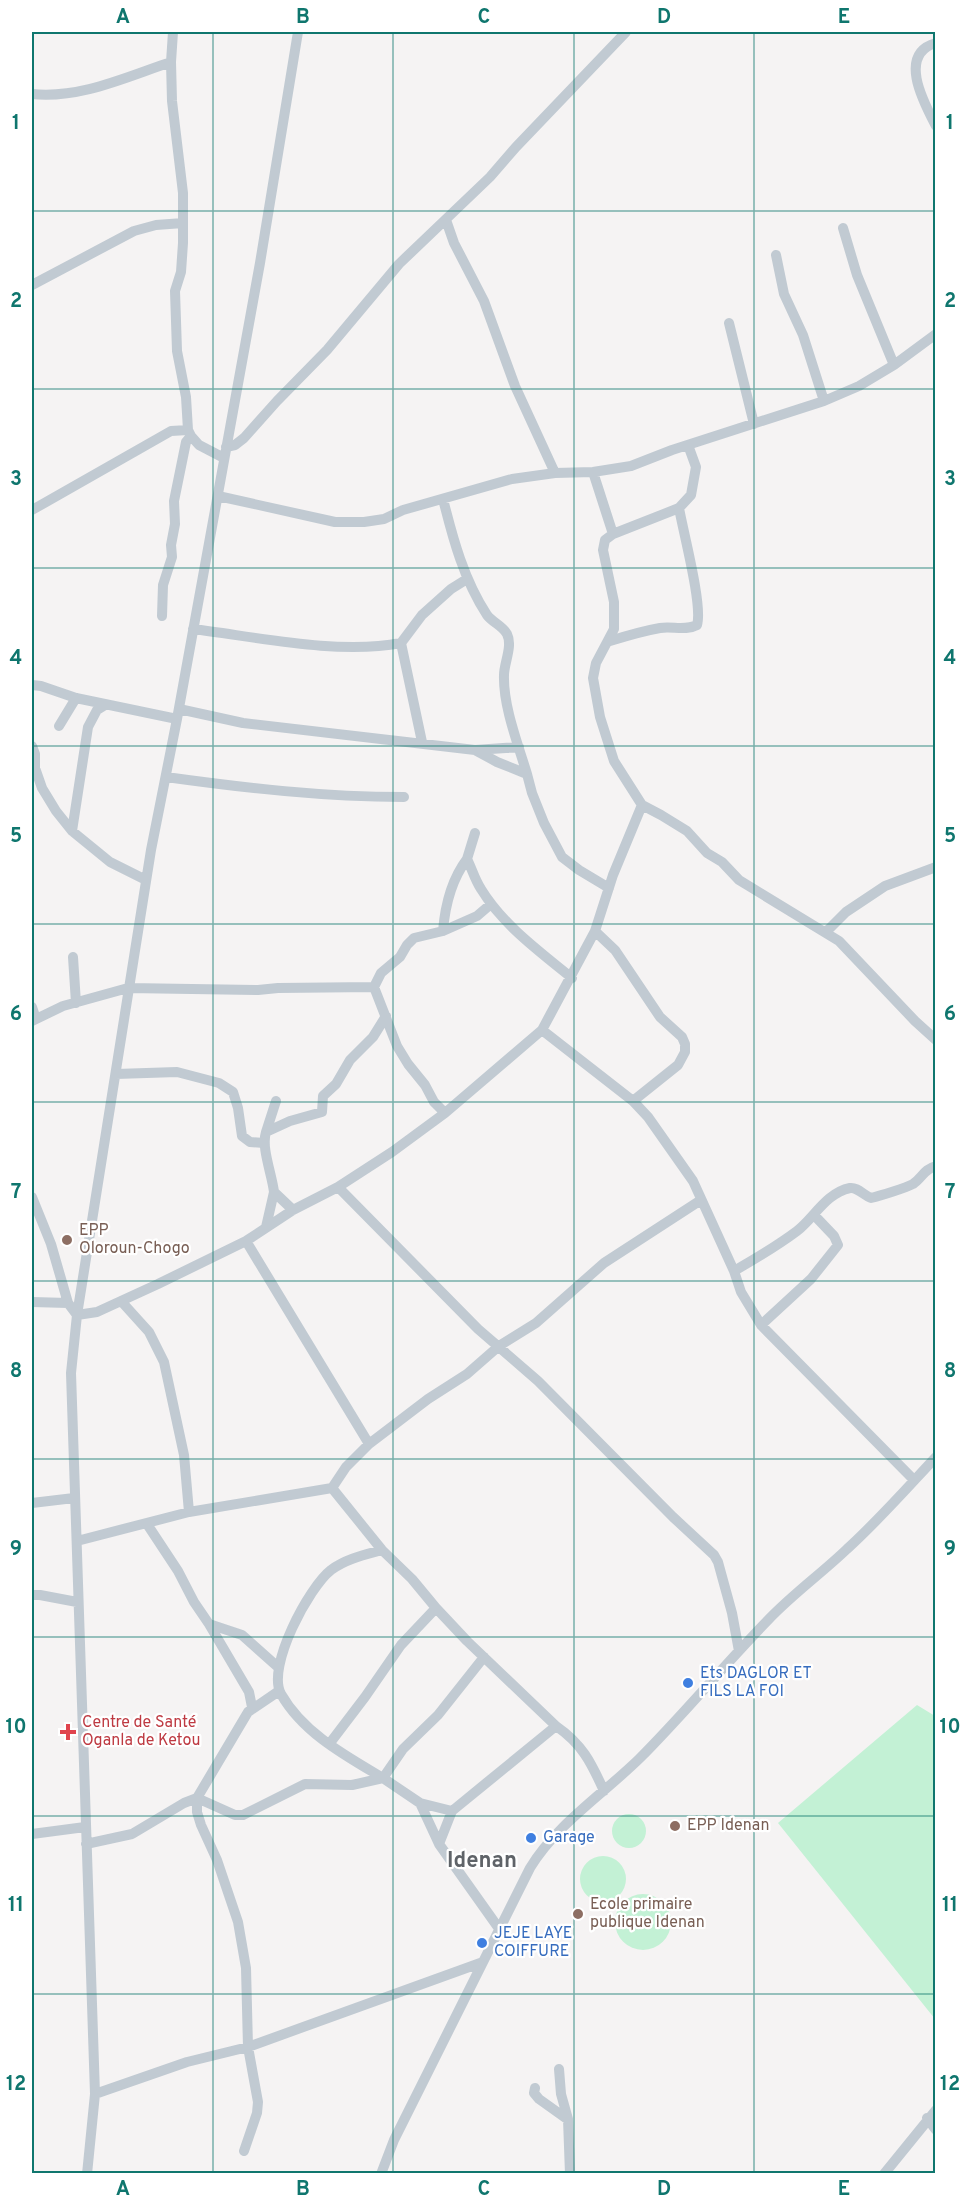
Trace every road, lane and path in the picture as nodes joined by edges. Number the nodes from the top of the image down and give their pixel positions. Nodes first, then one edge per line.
1 (173, 32) edge
2 (298, 32) edge
3 (626, 32) edge
4 (936, 43) edge
5 (171, 62) junction
6 (32, 93) edge
7 (936, 126) edge
8 (446, 220) junction
9 (183, 223) junction
10 (843, 228) dead end
11 (776, 255) dead end
12 (32, 285) edge
13 (729, 323) dead end
14 (936, 334) edge
15 (894, 364) junction
16 (824, 401) junction
17 (754, 424) junction
18 (189, 433) junction
19 (688, 445) junction
20 (225, 452) junction
21 (593, 472) junction
22 (555, 474) junction
23 (218, 496) junction
24 (443, 499) junction
25 (679, 508) junction
26 (32, 510) edge
27 (613, 534) junction
28 (467, 579) junction
29 (162, 616) dead end
30 (193, 629) junction
31 (610, 641) junction
32 (401, 643) junction
33 (32, 685) edge
34 (76, 698) junction
35 (105, 705) junction
36 (178, 714) junction
37 (59, 726) dead end
38 (422, 742) junction
39 (32, 746) edge
40 (519, 747) junction
41 (475, 750) junction
42 (527, 774) junction
43 (165, 777) junction
44 (404, 797) dead end
45 (642, 806) junction
46 (72, 831) junction
47 (476, 832) dead end
48 (467, 859) junction
49 (936, 867) edge
50 (146, 880) junction
51 (609, 888) junction
52 (491, 904) junction
53 (443, 931) junction
54 (596, 931) junction
55 (826, 932) junction
56 (72, 957) dead end
57 (572, 978) junction
58 (374, 987) junction
59 (128, 988) junction
60 (76, 1003) junction
61 (32, 1007) edge
62 (386, 1016) junction
63 (34, 1020) edge
64 (542, 1030) junction
65 (936, 1040) edge
66 (116, 1074) junction
67 (276, 1101) dead end
68 (633, 1101) junction
69 (445, 1113) junction
70 (265, 1137) junction
71 (936, 1166) edge
72 (338, 1187) junction
73 (274, 1192) junction
74 (32, 1197) edge
75 (701, 1200) junction
76 (293, 1210) junction
77 (814, 1215) junction
78 (266, 1227) junction
79 (246, 1241) junction
80 (734, 1271) junction
81 (122, 1301) junction
82 (32, 1302) edge
83 (68, 1303) junction
84 (77, 1315) junction
85 (761, 1325) junction
86 (499, 1346) junction
87 (369, 1444) junction
88 (936, 1457) edge
89 (914, 1480) junction
90 (332, 1488) junction
91 (74, 1498) junction
92 (32, 1503) edge
93 (189, 1512) junction
94 (147, 1524) junction
95 (76, 1541) junction
96 (382, 1550) junction
97 (32, 1595) edge
98 (77, 1602) junction
99 (436, 1608) junction
100 (209, 1624) junction
101 (739, 1651) junction
102 (484, 1657) junction
103 (279, 1668) junction
104 (279, 1691) junction
105 (252, 1707) junction
106 (556, 1726) junction
107 (330, 1743) junction
108 (383, 1778) junction
109 (604, 1791) junction
110 (197, 1798) junction
111 (420, 1803) junction
112 (452, 1811) junction
113 (85, 1827) junction
114 (32, 1834) edge
115 (86, 1844) junction
116 (439, 1844) junction
117 (500, 1930) junction
118 (483, 1962) junction
119 (248, 2047) junction
120 (559, 2069) dead end
121 (536, 2088) dead end
122 (95, 2094) junction
123 (932, 2114) edge
124 (568, 2120) junction
125 (936, 2130) edge
126 (244, 2151) dead end
127 (87, 2174) edge
128 (381, 2174) edge
129 (570, 2174) edge
130 (884, 2174) edge

1 - 5 street
2 - 20 street
3 - 8 street
4 - 7 street
5 - 6 street
5 - 9 street
8 - 20 street
8 - 22 street
9 - 12 street
9 - 18 street
10 - 15 street
11 - 16 street
13 - 17 street
14 - 15 street
15 - 16 street
16 - 17 street
17 - 19 street
18 - 20 street
18 - 26 street
18 - 29 street
19 - 21 street
19 - 25 street
20 - 23 street
21 - 22 street
21 - 27 street
22 - 24 street
23 - 24 street
23 - 30 street
24 - 28 street
25 - 27 street
25 - 31 street
27 - 31 street
28 - 32 street
28 - 40 street
30 - 32 street
30 - 36 street
31 - 45 street
32 - 38 street
33 - 34 street
34 - 35 street
34 - 37 street
35 - 36 street
35 - 46 street
36 - 38 street
36 - 43 street
38 - 41 street
39 - 46 street
40 - 41 street
40 - 42 street
41 - 42 street
42 - 51 street
43 - 44 street
43 - 50 street
45 - 51 street
45 - 55 street
46 - 50 street
47 - 48 street
48 - 52 street
48 - 53 street
49 - 55 street
50 - 59 street
51 - 54 street
52 - 53 street
52 - 57 street
53 - 58 street
54 - 57 street
54 - 68 street
55 - 65 street
56 - 60 street
57 - 64 street
58 - 59 street
58 - 62 street
59 - 60 street
59 - 66 street
60 - 63 street
61 - 63 street
62 - 69 street
62 - 70 street
64 - 68 street
64 - 69 street
66 - 70 street
66 - 84 street
67 - 70 street
68 - 75 street
69 - 72 street
70 - 73 street
71 - 77 street
72 - 76 street
72 - 86 street
73 - 76 street
73 - 78 street
74 - 83 street
75 - 80 street
75 - 86 street
76 - 78 street
77 - 80 street
77 - 85 street
78 - 79 street
79 - 81 street
79 - 87 street
80 - 85 street
81 - 84 street
81 - 93 street
82 - 83 street
83 - 84 street
84 - 91 street
85 - 89 street
86 - 87 street
86 - 101 street
87 - 90 street
88 - 89 street
89 - 101 street
90 - 93 street
90 - 96 street
91 - 92 street
91 - 95 street
93 - 94 street
94 - 95 street
94 - 100 street
95 - 98 street
96 - 99 street
96 - 103 street
97 - 98 street
98 - 113 street
99 - 102 street
99 - 107 street
100 - 103 street
100 - 105 street
101 - 109 street
102 - 106 street
102 - 108 street
103 - 104 street
104 - 105 street
104 - 107 street
105 - 110 street
106 - 109 street
106 - 112 street
107 - 108 street
108 - 110 street
108 - 111 street
109 - 117 street
110 - 115 street
110 - 119 street
111 - 112 street
111 - 116 street
112 - 116 street
113 - 114 street
113 - 115 street
115 - 122 street
116 - 117 street
117 - 118 street
118 - 119 street
118 - 128 street
119 - 122 street
119 - 126 street
120 - 124 street
121 - 124 street
122 - 127 street
123 - 125 street
123 - 130 street
124 - 129 street

